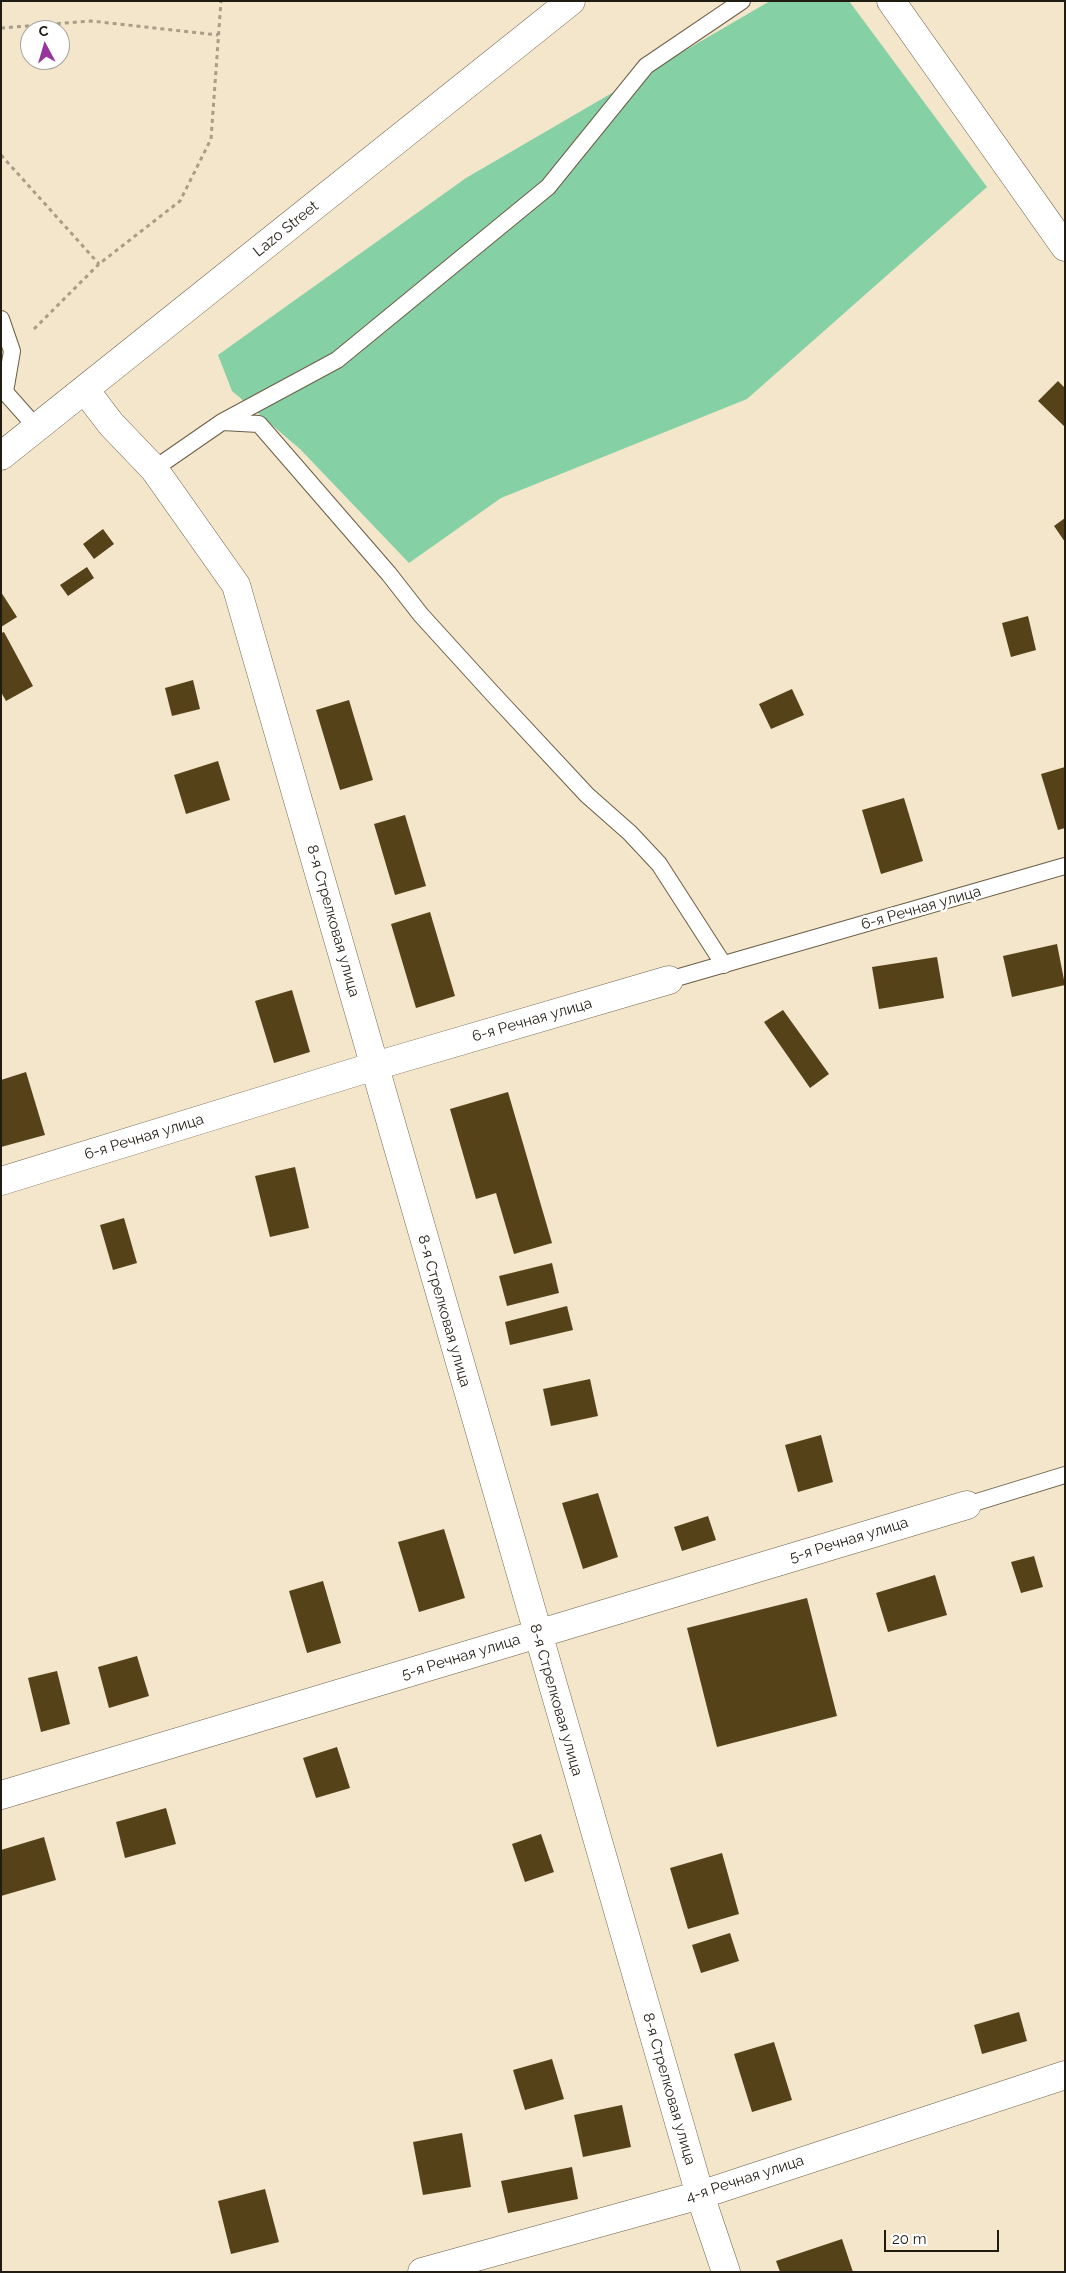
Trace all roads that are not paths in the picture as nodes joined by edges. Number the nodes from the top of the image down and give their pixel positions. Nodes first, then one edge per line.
1 (571, 1) edge
2 (742, 1) edge
3 (891, 1) edge
4 (1065, 247) edge
5 (1, 319) edge
6 (85, 390) junction
7 (222, 422) junction
8 (37, 428) junction
9 (1, 456) edge
10 (154, 469) junction
11 (1065, 866) edge
12 (718, 967) junction
13 (669, 980) joint
14 (375, 1066) junction
15 (1, 1181) edge
16 (1065, 1475) edge
17 (967, 1504) joint
18 (537, 1634) junction
19 (1, 1795) edge
20 (1065, 2075) edge
21 (700, 2195) junction
22 (422, 2272) edge
23 (726, 2272) edge

1 - 6 street, Lazo Street
2 - 7 lane
3 - 4 street
5 - 8 lane
6 - 8 street, Lazo Street
6 - 10 street, 8-я Стрелковая улица
7 - 10 lane
7 - 12 lane
8 - 9 street, Lazo Street
10 - 14 street, 8-я Стрелковая улица
11 - 12 lane, 6-я Речная улица
12 - 13 lane, 6-я Речная улица
13 - 14 street, 6-я Речная улица
14 - 15 street, 6-я Речная улица
14 - 18 street, 8-я Стрелковая улица
16 - 17 lane, 5-я Речная улица
17 - 18 street, 5-я Речная улица
18 - 19 street, 5-я Речная улица
18 - 21 street, 8-я Стрелковая улица
20 - 21 street, 4-я Речная улица
21 - 22 street, 4-я Речная улица
21 - 23 street, 8-я Стрелковая улица

